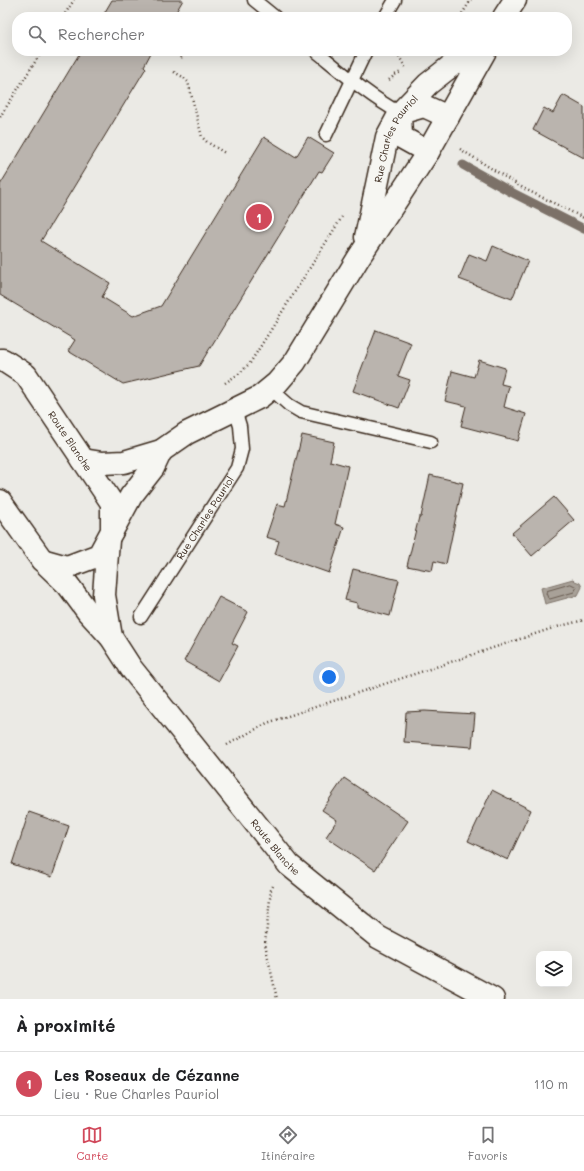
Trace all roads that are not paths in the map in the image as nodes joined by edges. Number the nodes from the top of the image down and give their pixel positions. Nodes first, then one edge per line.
1 (254, 0) edge
2 (395, 0) edge
3 (269, 12) edge
4 (388, 12) edge
5 (322, 56) edge
6 (364, 56) edge
7 (464, 56) edge
8 (482, 56) edge
9 (352, 81) junction
10 (400, 113) junction
11 (448, 117) junction
12 (326, 135) dead end
13 (428, 152) junction
14 (363, 252) junction
15 (0, 360) edge
16 (270, 388) junction
17 (235, 410) junction
18 (431, 442) dead end
19 (161, 451) junction
20 (83, 460) junction
21 (0, 501) edge
22 (110, 534) junction
23 (42, 560) junction
24 (141, 617) dead end
25 (111, 637) junction
26 (492, 999) edge

1 - 3 lane
2 - 4 lane
5 - 9 lane
6 - 9 lane
7 - 10 street, Rue Charles Pauriol
8 - 11 street, Rue Charles Pauriol
9 - 10 lane
9 - 12 lane
10 - 11 street
10 - 13 street
10 - 14 street, Rue Charles Pauriol
11 - 13 street, Rue Charles Pauriol
13 - 14 street, Rue Charles Pauriol
14 - 16 street, Rue Charles Pauriol
15 - 20 street, Route Blanche
16 - 17 street, Rue Charles Pauriol
16 - 18 lane
17 - 19 street, Rue Charles Pauriol
17 - 24 lane, Rue Charles Pauriol
19 - 20 street, Rue Charles Pauriol
19 - 22 street, Rue Charles Pauriol
20 - 22 street, Route Blanche
21 - 23 street, Route Blanche
22 - 23 street, Route Blanche
22 - 25 street, Route Blanche
23 - 25 street, Route Blanche
25 - 26 street, Route Blanche

